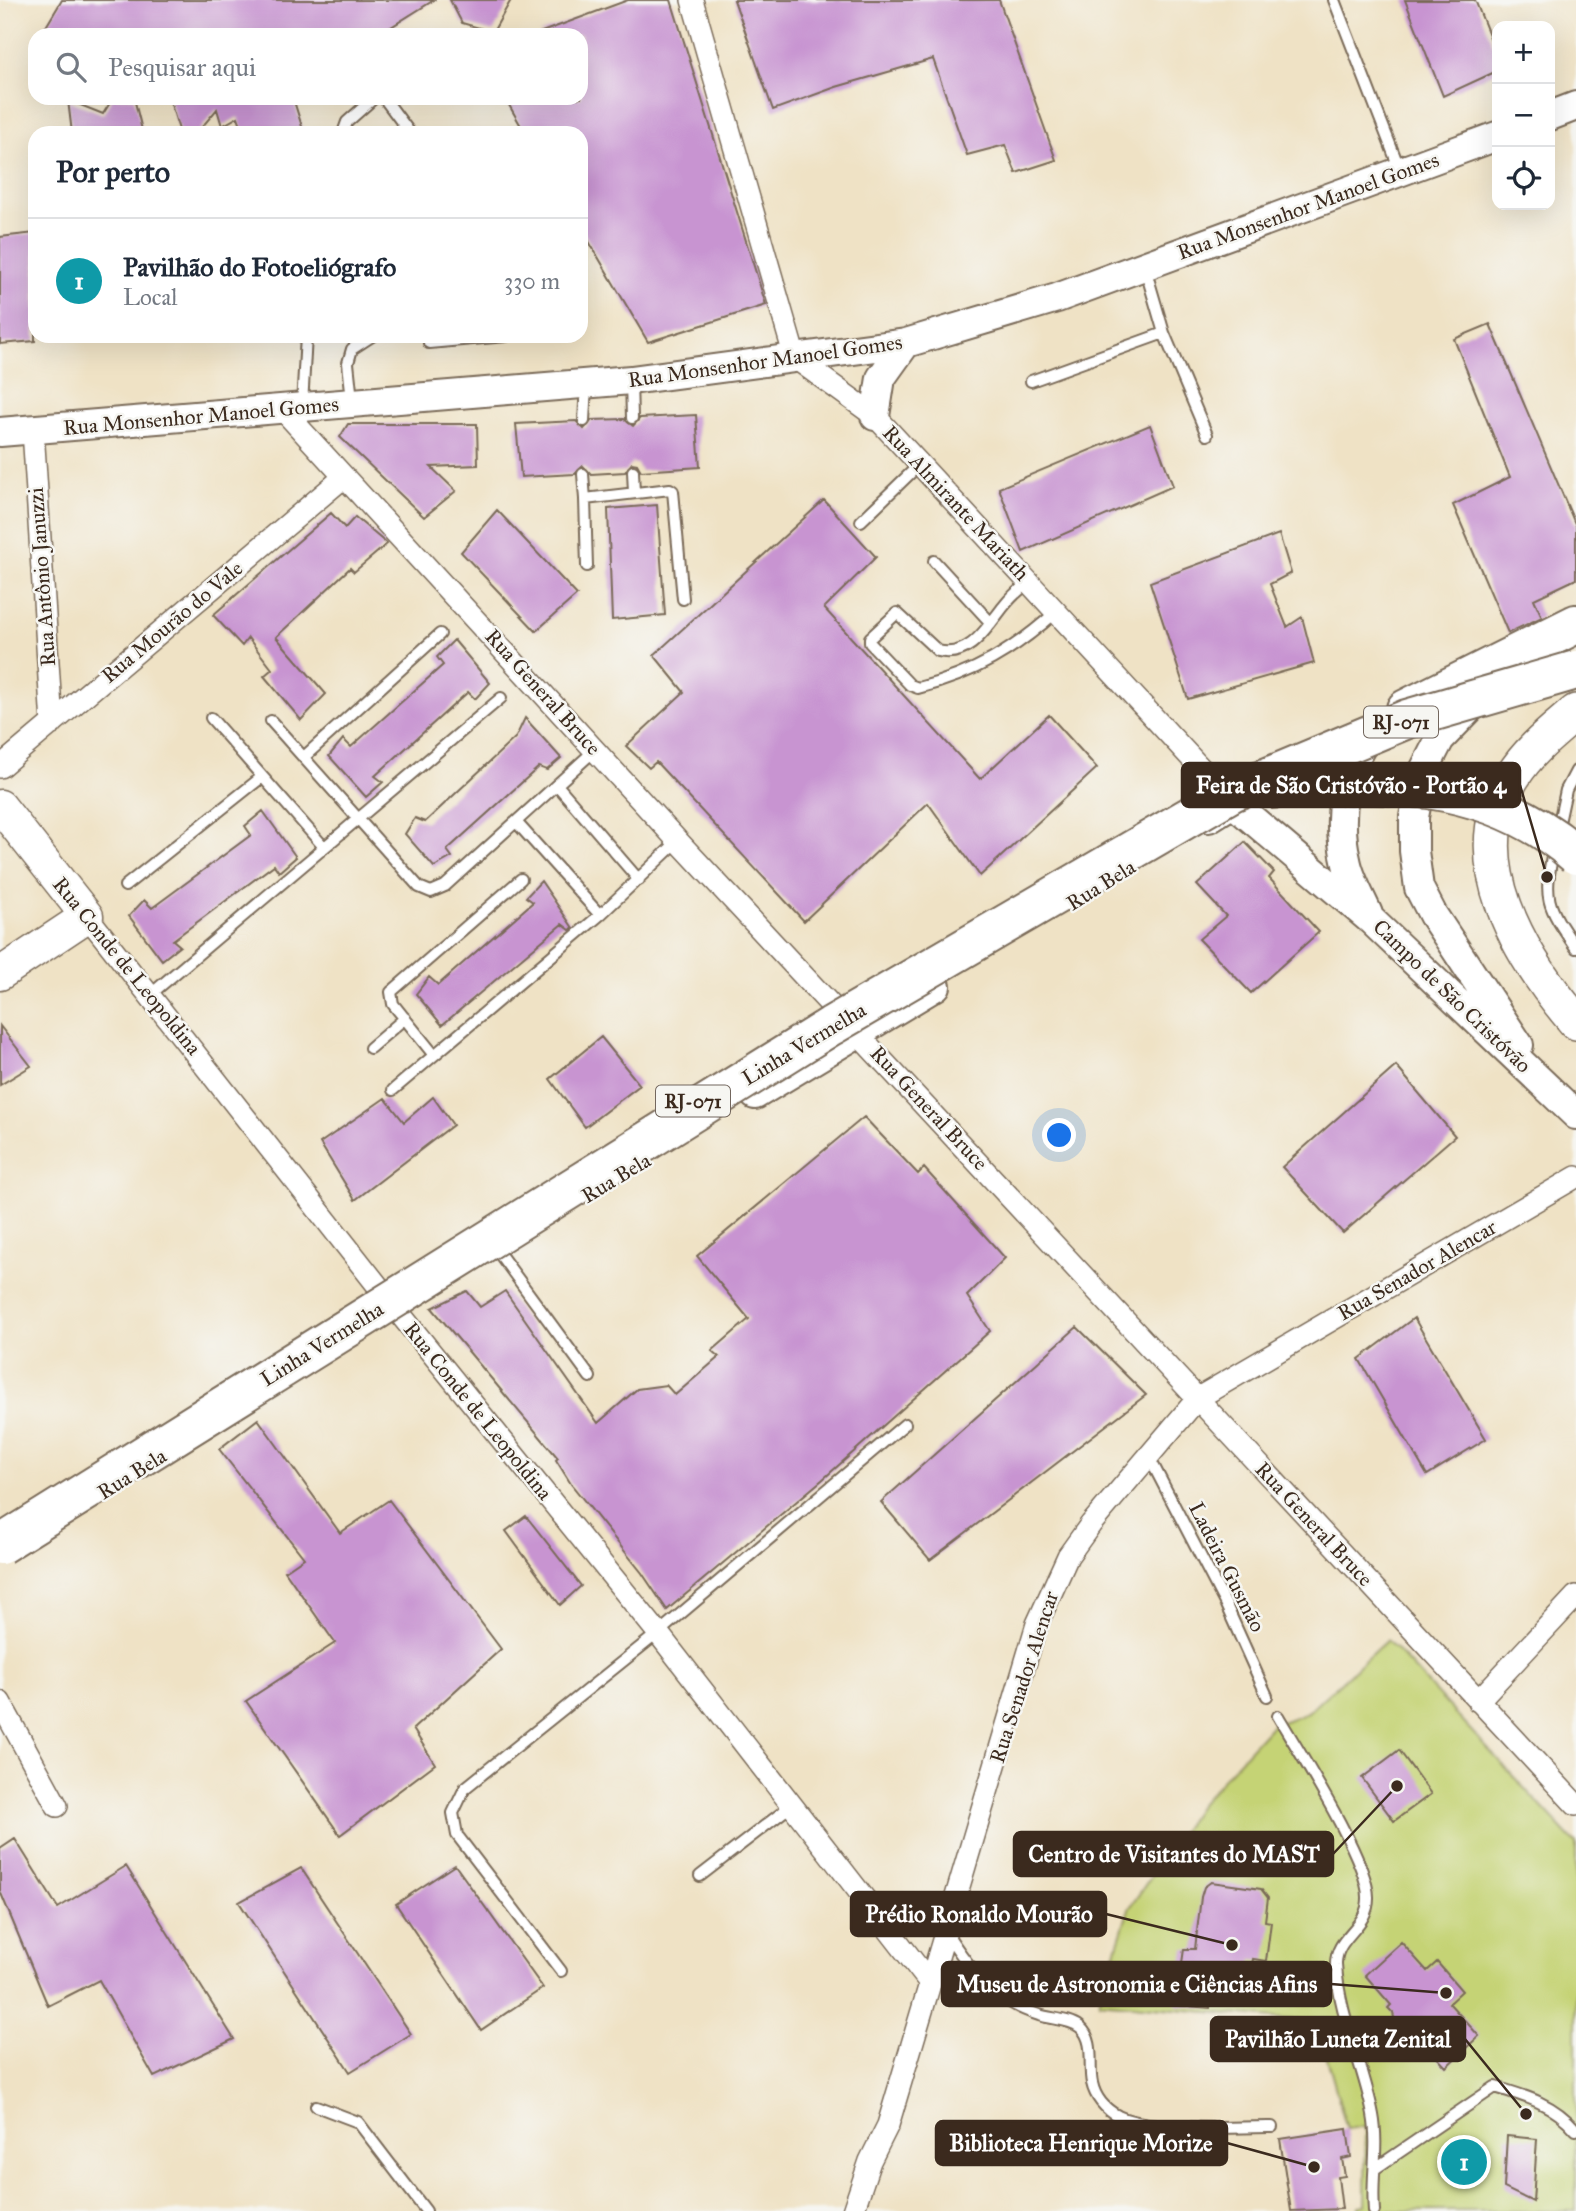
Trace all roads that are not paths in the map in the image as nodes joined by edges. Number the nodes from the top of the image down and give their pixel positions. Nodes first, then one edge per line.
1 (692, 0) edge
2 (1334, 0) edge
3 (366, 105) edge
4 (389, 105) edge
5 (1576, 106) edge
6 (1555, 114) edge
7 (346, 126) edge
8 (405, 126) edge
9 (1492, 138) edge
10 (1401, 173) junction
11 (1144, 266) junction
12 (1164, 333) junction
13 (305, 343) edge
14 (361, 343) edge
15 (906, 343) junction
16 (795, 358) junction
17 (631, 380) junction
18 (1031, 382) dead end
19 (586, 385) junction
20 (352, 403) junction
21 (292, 408) junction
22 (875, 416) junction
23 (632, 418) dead end
24 (584, 421) dead end
25 (33, 430) junction
26 (0, 432) edge
27 (1207, 435) dead end
28 (920, 464) junction
29 (633, 471) dead end
30 (583, 474) dead end
31 (345, 477) junction
32 (634, 493) junction
33 (585, 499) junction
34 (861, 521) dead end
35 (934, 561) dead end
36 (587, 566) dead end
37 (1029, 582) junction
38 (683, 599) dead end
39 (1576, 609) edge
40 (1056, 611) junction
41 (991, 623) junction
42 (1576, 624) edge
43 (440, 634) dead end
44 (1576, 654) edge
45 (1576, 661) edge
46 (1576, 670) edge
47 (501, 698) dead end
48 (1471, 706) joint
49 (1405, 710) junction
50 (1576, 712) edge
51 (211, 719) dead end
52 (271, 721) dead end
53 (52, 723) junction
54 (595, 750) junction
55 (305, 756) junction
56 (0, 767) edge
57 (1576, 771) edge
58 (262, 777) junction
59 (558, 786) junction
60 (1233, 798) junction
61 (0, 806) edge
62 (360, 818) junction
63 (517, 823) junction
64 (678, 841) junction
65 (324, 847) junction
66 (1576, 855) edge
67 (521, 879) dead end
68 (639, 880) junction
69 (125, 886) dead end
70 (600, 915) junction
71 (87, 916) junction
72 (1371, 920) junction
73 (1576, 948) edge
74 (0, 974) edge
75 (151, 994) junction
76 (405, 1018) junction
77 (1576, 1022) edge
78 (859, 1033) junction
79 (370, 1048) dead end
80 (434, 1055) junction
81 (1548, 1088) junction
82 (393, 1090) dead end
83 (1576, 1115) edge
84 (1576, 1177) edge
85 (496, 1249) junction
86 (396, 1309) junction
87 (590, 1377) dead end
88 (1198, 1398) junction
89 (905, 1424) dead end
90 (1149, 1457) junction
91 (0, 1528) edge
92 (0, 1545) edge
93 (0, 1557) edge
94 (1576, 1596) edge
95 (658, 1633) junction
96 (1267, 1696) dead end
97 (1478, 1701) junction
98 (0, 1702) edge
99 (1278, 1716) dead end
100 (792, 1805) junction
101 (1576, 1805) edge
102 (57, 1806) dead end
103 (700, 1876) dead end
104 (946, 1931) junction
105 (561, 1970) dead end
106 (930, 1983) junction
107 (316, 2106) dead end
108 (1272, 2127) dead end
109 (1576, 2130) edge
110 (1376, 2168) junction
111 (426, 2211) edge
112 (853, 2211) edge
113 (1374, 2211) edge

1 - 16 street
2 - 10 lane
3 - 7 lane
4 - 8 lane
5 - 6 street
9 - 10 street, Rua Monsenhor Manoel Gomes
10 - 11 street, Rua Monsenhor Manoel Gomes
11 - 12 lane
11 - 15 street, Rua Monsenhor Manoel Gomes
12 - 18 lane
12 - 27 lane
13 - 21 lane
14 - 20 lane
15 - 16 street, Rua Monsenhor Manoel Gomes
15 - 22 street
16 - 17 street, Rua Monsenhor Manoel Gomes
16 - 22 street, Rua Almirante Mariath
17 - 19 street, Rua Monsenhor Manoel Gomes
17 - 23 lane
19 - 20 street, Rua Monsenhor Manoel Gomes
19 - 24 lane
20 - 21 street, Rua Monsenhor Manoel Gomes
21 - 25 street, Rua Monsenhor Manoel Gomes
21 - 31 street, Rua General Bruce
22 - 28 street, Rua Almirante Mariath
25 - 26 street, Rua Monsenhor Manoel Gomes
25 - 53 street, Rua Antônio Januzzi
28 - 34 lane
28 - 37 street, Rua Almirante Mariath
29 - 32 lane
30 - 33 lane
31 - 53 street, Rua Mourão do Vale
31 - 54 street, Rua General Bruce
32 - 33 lane
32 - 38 lane
33 - 36 lane
35 - 41 lane
37 - 40 street, Rua Almirante Mariath
37 - 41 lane
39 - 72 street, Campo de São Cristóvão
40 - 41 lane
40 - 60 street, Rua Almirante Mariath
42 - 49 highway
43 - 55 lane
44 - 48 highway
45 - 49 highway, Linha Vermelha / RJ-071
46 - 60 highway, Linha Vermelha / RJ-071, bridge
47 - 62 lane
48 - 81 street, Campo de São Cristóvão
49 - 91 highway, Linha Vermelha / RJ-071
50 - 77 main road
51 - 58 lane
52 - 55 lane
53 - 56 street, Rua Mourão do Vale
54 - 59 lane
54 - 64 street, Rua General Bruce
55 - 62 lane
57 - 73 lane
58 - 65 lane
58 - 69 lane
59 - 63 lane
59 - 68 lane
60 - 66 highway, bridge
60 - 72 street, Rua Almirante Mariath
60 - 78 street, Rua Bela
60 - 92 highway, Linha Vermelha / RJ-071, bridge
61 - 71 main road, Rua Conde de Leopoldina
62 - 63 lane
62 - 65 lane
63 - 70 lane
64 - 68 lane
64 - 78 street, Rua General Bruce
65 - 75 lane
67 - 76 lane
68 - 70 lane
70 - 80 lane
71 - 74 main road
71 - 75 street, Rua Conde de Leopoldina
72 - 81 street, Campo de São Cristóvão
75 - 86 street, Rua Conde de Leopoldina
76 - 79 lane
76 - 80 lane
78 - 85 street, Rua Bela
78 - 88 street, Rua General Bruce
80 - 82 lane
81 - 83 street, Campo de São Cristóvão
84 - 88 street, Rua Senador Alencar
85 - 86 street, Rua Bela
85 - 87 lane
86 - 93 street, Rua Bela
86 - 95 street, Rua Conde de Leopoldina
88 - 90 street, Rua Senador Alencar
88 - 97 street, Rua General Bruce
89 - 95 lane
90 - 96 lane, Ladeira Gusmão
90 - 104 street, Rua Senador Alencar
94 - 97 street
95 - 100 street, Rua Conde de Leopoldina
95 - 105 lane
97 - 101 street, Rua General Bruce
98 - 102 street
99 - 110 lane
100 - 103 lane
100 - 106 street, Rua Conde de Leopoldina
104 - 106 street, Rua Senador Alencar
104 - 108 lane
106 - 112 street, Rua Senador Alencar
107 - 111 lane
109 - 110 lane
110 - 113 lane

